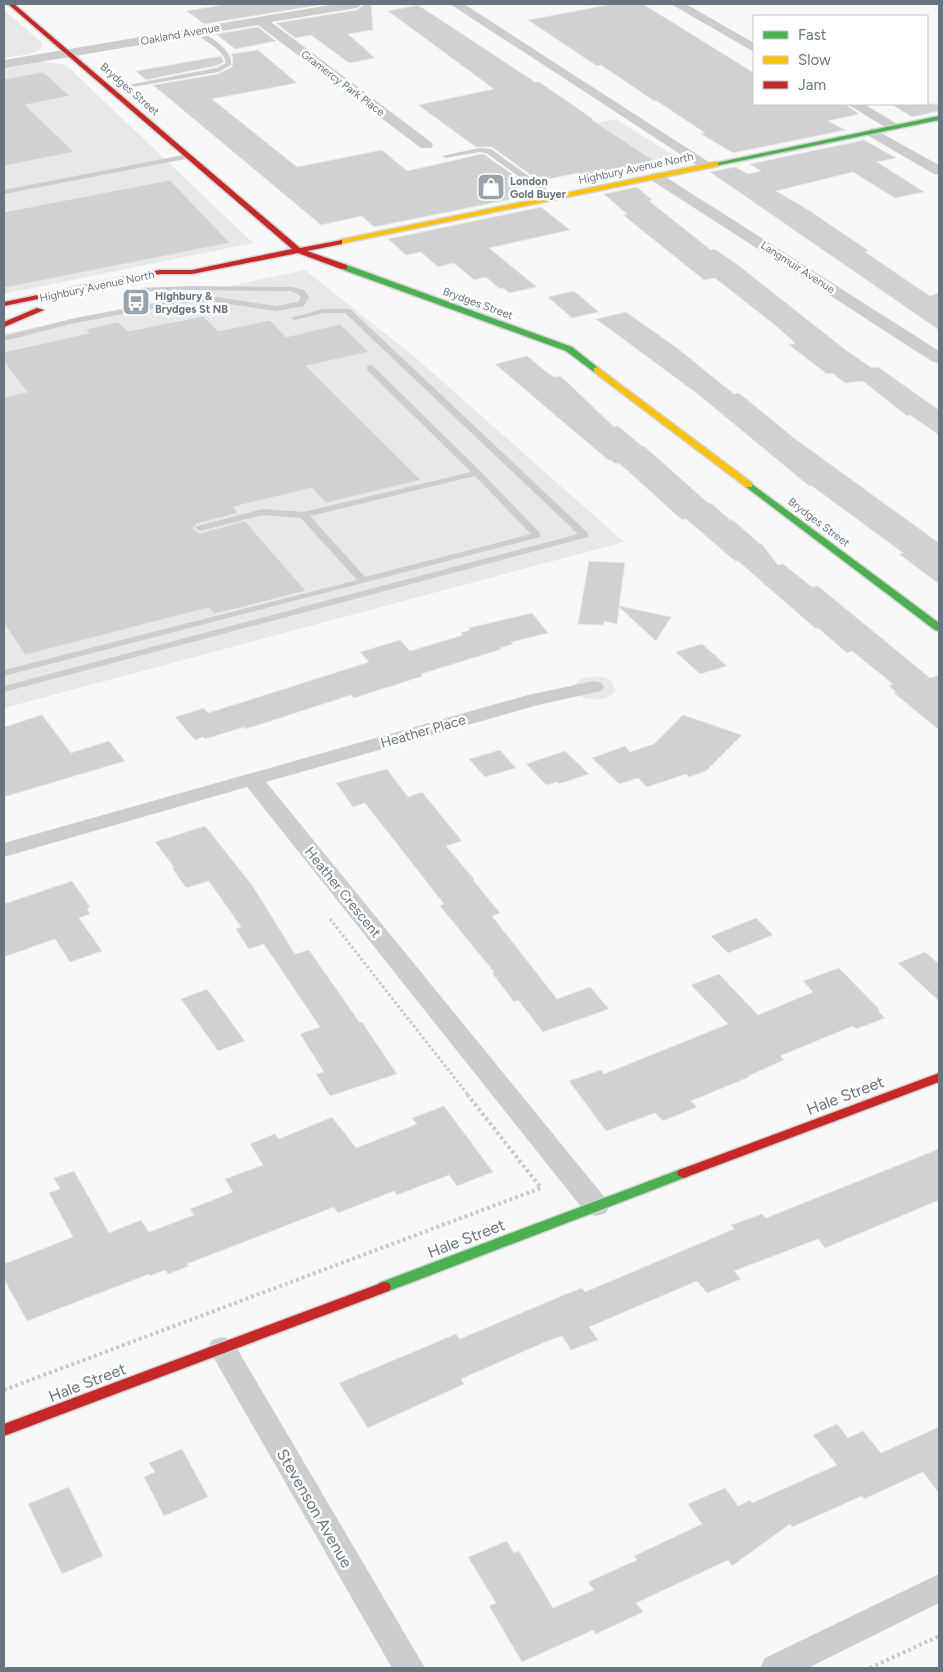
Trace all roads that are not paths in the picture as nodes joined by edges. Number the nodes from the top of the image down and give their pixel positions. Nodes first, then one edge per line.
1 (11, 4) edge
2 (348, 4) edge
3 (456, 4) edge
4 (677, 4) edge
5 (260, 20) junction
6 (196, 31) junction
7 (753, 47) edge
8 (69, 53) junction
9 (4, 64) edge
10 (112, 90) junction
11 (856, 105) edge
12 (939, 118) edge
13 (895, 127) junction
14 (872, 132) junction
15 (426, 145) dead end
16 (188, 156) junction
17 (446, 156) dead end
18 (708, 166) junction
19 (939, 171) edge
20 (656, 177) junction
21 (4, 192) edge
22 (555, 198) junction
23 (298, 250) junction
24 (192, 272) junction
25 (136, 291) joint
26 (305, 297) junction
27 (4, 304) edge
28 (323, 311) junction
29 (4, 318) edge
30 (295, 318) dead end
31 (4, 325) edge
32 (4, 340) edge
33 (939, 358) edge
34 (370, 368) dead end
35 (477, 473) junction
36 (304, 515) junction
37 (200, 528) dead end
38 (363, 581) junction
39 (939, 628) edge
40 (4, 673) edge
41 (594, 687) dead end
42 (4, 689) edge
43 (252, 779) junction
44 (4, 850) edge
45 (939, 1077) edge
46 (596, 1206) junction
47 (222, 1348) junction
48 (4, 1430) edge
49 (939, 1588) edge
50 (409, 1668) edge
51 (776, 1668) edge

1 - 8 street, Brydges Street
2 - 5 street, Oakland Avenue
3 - 18 street
4 - 7 street
5 - 6 street, Oakland Avenue
5 - 15 street, Gramercy Park Place
6 - 8 street, Oakland Avenue
6 - 10 lane
8 - 9 street, Oakland Avenue
8 - 10 street, Brydges Street
10 - 16 street, Brydges Street
11 - 13 street
12 - 13 street, Highbury Avenue North
13 - 14 street, Highbury Avenue North
14 - 18 street, Highbury Avenue North
14 - 19 street
16 - 21 lane
16 - 23 street, Brydges Street
17 - 22 lane
18 - 20 street, Highbury Avenue North
20 - 22 street, Highbury Avenue North
20 - 33 street, Langmuir Avenue
22 - 23 street, Highbury Avenue North
23 - 24 street, Highbury Avenue North
23 - 39 street, Brydges Street
24 - 25 street, Highbury Avenue North
24 - 27 street, Highbury Avenue North
25 - 26 lane
26 - 28 lane
26 - 32 lane
28 - 30 lane
28 - 42 lane
29 - 31 street, Highbury Avenue North
34 - 35 lane
35 - 36 lane
35 - 38 lane
36 - 37 lane
36 - 38 lane
38 - 40 lane
41 - 43 street, Heather Place
43 - 44 street
43 - 46 street, Heather Crescent
45 - 46 street, Hale Street
46 - 47 street, Hale Street
47 - 48 street, Hale Street
47 - 50 street, Stevenson Avenue
49 - 51 street

